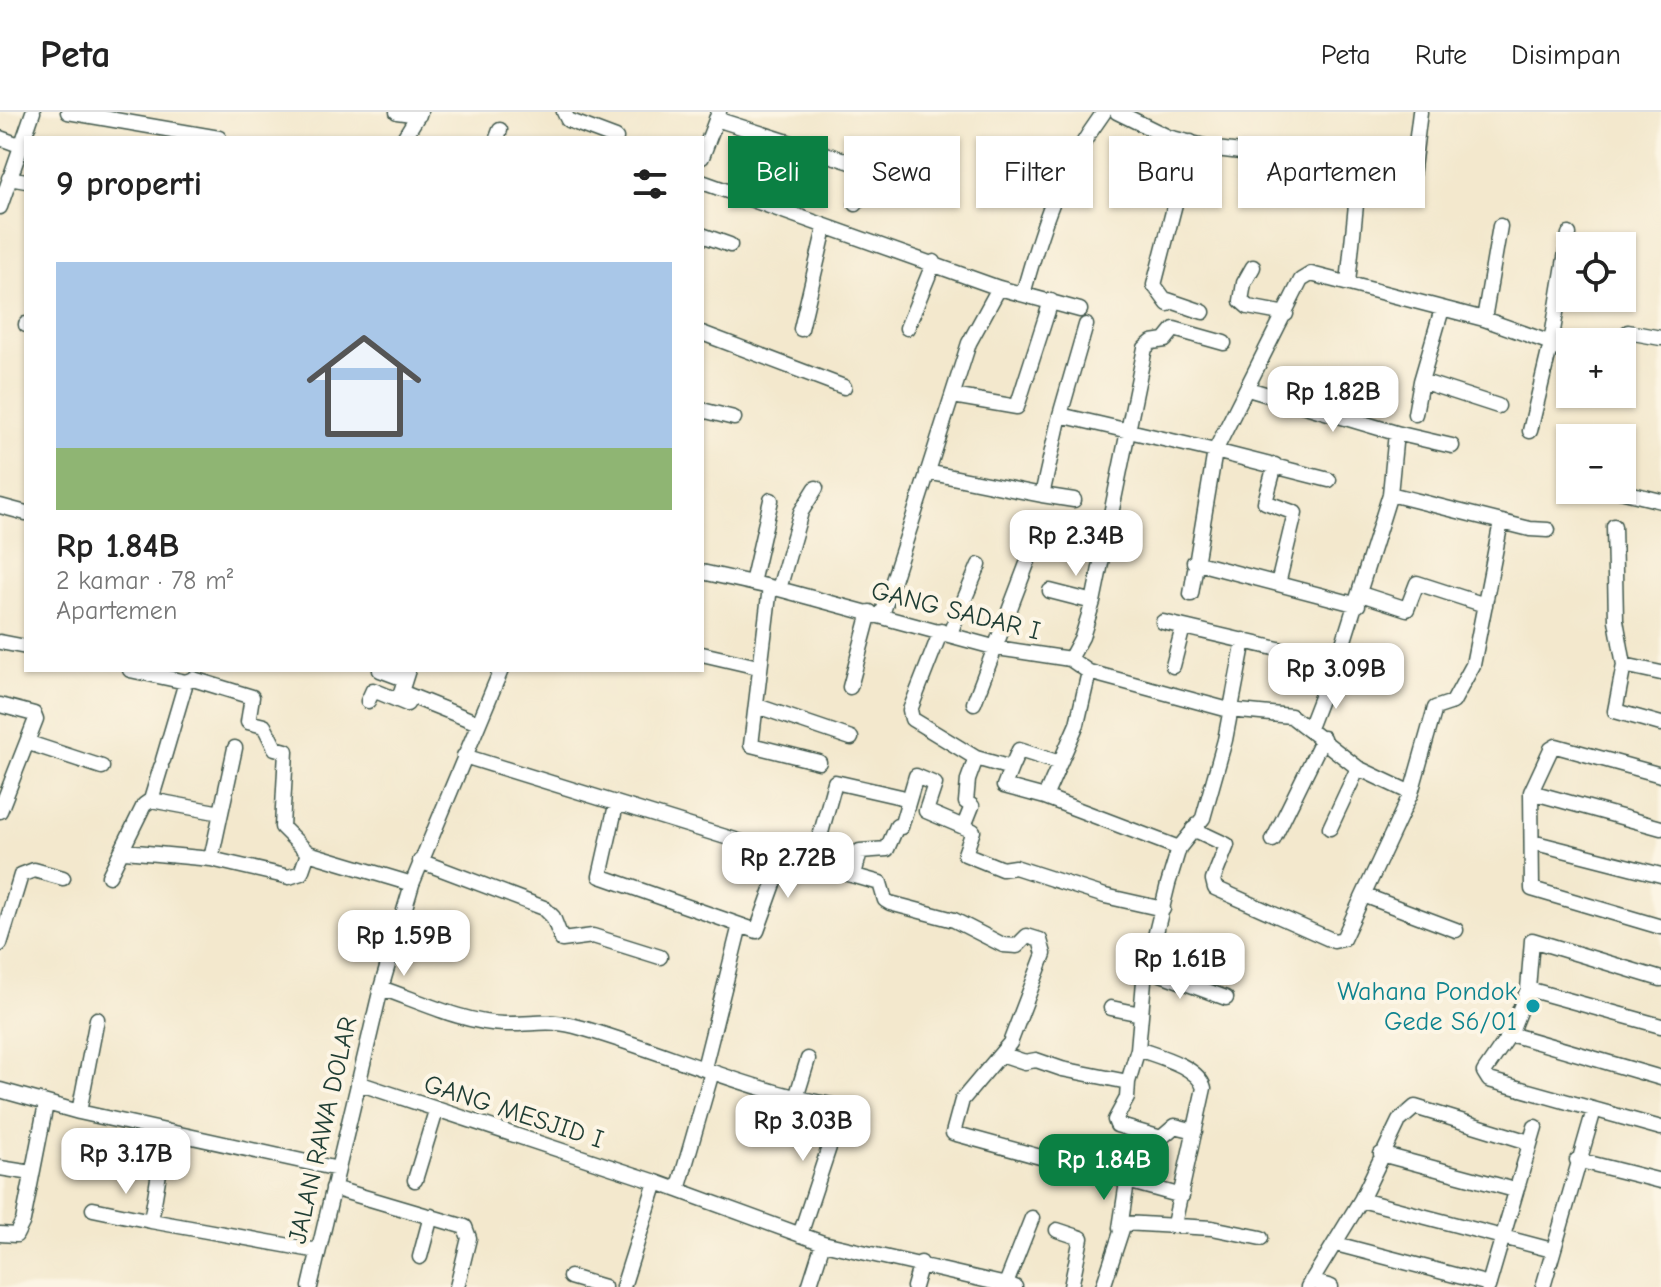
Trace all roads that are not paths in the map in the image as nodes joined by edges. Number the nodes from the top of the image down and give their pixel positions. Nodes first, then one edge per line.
1 (33, 112) edge
2 (68, 112) edge
3 (397, 112) edge
4 (1104, 112) edge
5 (1117, 112) edge
6 (1420, 112) edge
7 (419, 114) edge
8 (565, 114) edge
9 (718, 116) edge
10 (25, 136) edge
11 (207, 136) edge
12 (405, 136) edge
13 (612, 136) edge
14 (1169, 136) edge
15 (1417, 136) edge
16 (0, 138) edge
17 (24, 140) edge
18 (22, 146) junction
19 (704, 152) edge
20 (844, 159) edge
21 (9, 178) junction
22 (24, 181) edge
23 (704, 183) edge
24 (0, 207) edge
25 (1174, 208) edge
26 (1356, 208) edge
27 (1500, 226) dead end
28 (825, 228) junction
29 (704, 236) edge
30 (730, 245) dead end
31 (934, 262) junction
32 (1253, 267) dead end
33 (1348, 283) junction
34 (999, 288) junction
35 (1023, 294) junction
36 (1051, 301) junction
37 (1442, 309) junction
38 (1080, 310) dead end
39 (1203, 312) dead end
40 (1556, 312) edge
41 (1286, 314) junction
42 (1484, 319) junction
43 (1086, 325) dead end
44 (907, 328) dead end
45 (801, 329) dead end
46 (704, 334) edge
47 (1636, 336) edge
48 (1661, 338) edge
49 (1224, 343) dead end
50 (1551, 343) junction
51 (1556, 347) edge
52 (1421, 381) junction
53 (844, 387) dead end
54 (1248, 389) junction
55 (953, 396) junction
56 (1498, 406) dead end
57 (704, 410) edge
58 (1415, 414) dead end
59 (1060, 415) junction
60 (734, 418) dead end
61 (1127, 431) junction
62 (1530, 431) dead end
63 (1396, 433) junction
64 (1452, 446) dead end
65 (1215, 451) junction
66 (1275, 465) junction
67 (927, 472) junction
68 (1329, 480) dead end
69 (816, 488) dead end
70 (1390, 494) junction
71 (1042, 495) junction
72 (1636, 495) edge
73 (771, 500) dead end
74 (1074, 500) dead end
75 (1661, 501) edge
76 (0, 506) edge
77 (24, 512) edge
78 (1501, 522) junction
79 (1614, 526) dead end
80 (1548, 530) dead end
81 (1028, 561) dead end
82 (1194, 562) junction
83 (979, 565) dead end
84 (704, 572) edge
85 (752, 583) junction
86 (1278, 584) junction
87 (774, 588) junction
88 (1050, 591) dead end
89 (1191, 594) dead end
90 (1359, 600) junction
91 (1093, 602) junction
92 (1485, 605) junction
93 (876, 614) junction
94 (1163, 622) dead end
95 (1183, 627) junction
96 (946, 632) junction
97 (1244, 640) junction
98 (0, 642) edge
99 (24, 647) edge
100 (997, 648) junction
101 (1341, 650) dead end
102 (704, 654) edge
103 (1070, 659) junction
104 (1325, 660) dead end
105 (1624, 665) junction
106 (1173, 666) dead end
107 (758, 667) junction
108 (146, 672) edge
109 (500, 672) edge
110 (1089, 672) junction
111 (1661, 673) edge
112 (406, 674) edge
113 (192, 678) edge
114 (1328, 679) dead end
115 (850, 687) dead end
116 (411, 696) junction
117 (368, 701) dead end
118 (974, 703) dead end
119 (0, 705) edge
120 (757, 706) junction
121 (1229, 710) junction
122 (478, 723) junction
123 (1661, 724) edge
124 (1309, 728) junction
125 (851, 738) dead end
126 (1323, 738) junction
127 (29, 743) junction
128 (235, 748) dead end
129 (464, 756) junction
130 (976, 758) junction
131 (819, 762) dead end
132 (1060, 763) junction
133 (102, 767) dead end
134 (1011, 768) junction
135 (1358, 768) junction
136 (1661, 775) edge
137 (1531, 792) junction
138 (1411, 793) junction
139 (901, 797) dead end
140 (1045, 797) junction
141 (151, 800) junction
142 (616, 805) junction
143 (0, 811) edge
144 (221, 813) junction
145 (964, 826) junction
146 (1330, 828) dead end
147 (1661, 828) edge
148 (1193, 829) junction
149 (1273, 840) dead end
150 (1532, 842) junction
151 (758, 847) dead end
152 (1179, 848) junction
153 (125, 851) junction
154 (308, 853) junction
155 (211, 859) junction
156 (420, 861) junction
157 (813, 862) junction
158 (854, 875) junction
159 (1661, 875) edge
160 (109, 876) dead end
161 (63, 878) dead end
162 (412, 884) junction
163 (1366, 896) junction
164 (1163, 909) junction
165 (740, 925) junction
166 (1661, 927) edge
167 (1456, 930) dead end
168 (0, 944) edge
169 (660, 957) dead end
170 (1147, 969) junction
171 (1661, 979) edge
172 (381, 988) junction
173 (1528, 989) junction
174 (1226, 998) dead end
175 (1111, 1008) dead end
176 (1141, 1014) junction
177 (97, 1019) dead end
178 (1661, 1026) edge
179 (1510, 1034) junction
180 (1138, 1049) junction
181 (1001, 1054) junction
182 (808, 1059) dead end
183 (708, 1070) junction
184 (1661, 1078) edge
185 (1128, 1082) junction
186 (358, 1083) junction
187 (0, 1090) edge
188 (796, 1098) junction
189 (46, 1104) junction
190 (1594, 1110) junction
191 (436, 1111) junction
192 (79, 1112) junction
193 (1535, 1127) dead end
194 (1661, 1128) edge
195 (166, 1131) junction
196 (1195, 1131) junction
197 (1529, 1142) junction
198 (1381, 1154) junction
199 (1577, 1160) junction
200 (0, 1168) edge
201 (338, 1169) junction
202 (32, 1173) junction
203 (415, 1180) dead end
204 (1661, 1181) edge
205 (656, 1182) junction
206 (1127, 1182) junction
207 (333, 1188) junction
208 (678, 1190) junction
209 (1515, 1190) junction
210 (1182, 1196) junction
211 (1361, 1200) junction
212 (93, 1209) dead end
213 (431, 1216) junction
214 (1032, 1218) dead end
215 (151, 1221) junction
216 (1174, 1224) junction
217 (1120, 1228) junction
218 (1057, 1230) dead end
219 (0, 1234) edge
220 (800, 1235) junction
221 (1261, 1238) dead end
222 (1503, 1238) junction
223 (823, 1243) junction
224 (1336, 1244) junction
225 (1552, 1250) junction
226 (318, 1251) junction
227 (420, 1257) dead end
228 (921, 1263) junction
229 (570, 1277) dead end
230 (1310, 1284) edge
231 (1489, 1285) edge
232 (1010, 1286) edge
233 (310, 1287) edge
234 (457, 1287) edge
235 (604, 1287) edge
236 (623, 1287) edge
237 (809, 1287) edge
238 (914, 1287) edge
239 (1071, 1287) edge
240 (1103, 1287) edge
241 (1331, 1287) edge
242 (1543, 1287) edge

1 - 10 street
2 - 11 street
3 - 7 street
4 - 35 street
5 - 14 street
6 - 15 street
7 - 12 street
8 - 13 street
9 - 19 street
9 - 20 street
16 - 18 street
17 - 18 street
18 - 21 street
21 - 22 street
21 - 24 street
23 - 28 street
25 - 39 street
26 - 33 street
27 - 42 street
28 - 31 street
28 - 45 street
29 - 30 street
31 - 34 street
31 - 44 street
32 - 41 street
33 - 37 street
33 - 41 street
34 - 35 street
34 - 55 street
35 - 36 street
36 - 38 street
36 - 55 street
37 - 42 street
37 - 52 street
40 - 50 street
41 - 54 street
42 - 50 street
43 - 59 street
46 - 53 street
47 - 48 street
49 - 61 street, GANG SADAR I
50 - 51 street
50 - 62 street
52 - 56 street
52 - 58 street
54 - 63 street
54 - 65 street
55 - 67 street
57 - 60 street
59 - 61 street
59 - 71 street
61 - 65 street
61 - 91 street, GANG SADAR I
63 - 64 street
63 - 70 street
65 - 66 street
65 - 82 street
66 - 68 street
66 - 86 street
67 - 71 street
67 - 93 street
69 - 87 street
70 - 78 street
70 - 90 street
71 - 74 street
72 - 75 street
73 - 85 street
76 - 77 street
78 - 80 street
78 - 92 street
79 - 105 street
81 - 100 street
82 - 86 street
82 - 89 street
83 - 96 street
84 - 85 street, GANG SADAR I
85 - 87 street, GANG SADAR I
86 - 90 street
87 - 93 street, GANG SADAR I
87 - 107 street
88 - 91 street
90 - 92 street
90 - 101 street
91 - 103 street, GANG SADAR I
92 - 138 street
93 - 96 street, GANG SADAR I
93 - 115 street
94 - 95 street
95 - 97 street
95 - 106 street
96 - 100 street, GANG SADAR I
96 - 130 street
97 - 104 street
97 - 121 street
98 - 99 street
100 - 103 street, GANG SADAR I
100 - 118 street
102 - 107 street
103 - 110 street
105 - 111 street
105 - 123 street
107 - 120 street
108 - 113 street
109 - 122 street, JALAN RAWA DOLAR
110 - 121 street
110 - 132 street
112 - 116 street
113 - 141 street
113 - 154 street
114 - 124 street
116 - 117 street
116 - 122 street
119 - 127 street
120 - 125 street
120 - 131 street
121 - 124 street
121 - 148 street
122 - 129 street, JALAN RAWA DOLAR
124 - 126 street
126 - 135 street
126 - 149 street
127 - 133 street
127 - 143 street
128 - 144 street
129 - 142 street
129 - 156 street, JALAN RAWA DOLAR
130 - 134 street
130 - 145 street
132 - 134 street
132 - 140 street
134 - 140 street
135 - 138 street
135 - 146 street
136 - 137 street
137 - 147 street
137 - 150 street
138 - 163 street
139 - 157 street
140 - 152 street
141 - 144 street
141 - 153 street
142 - 151 street
142 - 165 street
144 - 155 street
145 - 158 street
145 - 164 street
148 - 152 street
148 - 163 street
150 - 159 street
150 - 166 street
152 - 164 street
153 - 155 street
153 - 160 street
154 - 155 street
154 - 162 street
156 - 162 street, JALAN RAWA DOLAR
156 - 169 street
157 - 158 street
157 - 165 street
158 - 181 street
161 - 168 street
162 - 172 street, JALAN RAWA DOLAR
163 - 167 street
164 - 170 street
165 - 183 street
170 - 174 street
170 - 176 street
171 - 173 street
172 - 183 street
172 - 186 street, JALAN RAWA DOLAR
173 - 178 street
173 - 179 street
175 - 176 street
176 - 180 street
177 - 192 street
179 - 184 street
179 - 190 street
180 - 185 street
180 - 196 street
181 - 185 street
181 - 206 street
182 - 188 street
183 - 188 street
183 - 208 street
185 - 196 street
186 - 191 street, GANG MESJID I
186 - 201 street, JALAN RAWA DOLAR
187 - 189 street
188 - 220 street
189 - 192 street
189 - 202 street
190 - 194 street
190 - 199 street
191 - 203 street
191 - 205 street, GANG MESJID I
192 - 195 street
193 - 197 street
195 - 201 street
195 - 215 street
196 - 210 street
197 - 198 street
197 - 209 street
198 - 209 street
198 - 211 street
199 - 204 street
199 - 225 street
200 - 202 street
201 - 207 street, JALAN RAWA DOLAR
202 - 219 street
205 - 208 street, GANG MESJID I
205 - 236 street
206 - 210 street
206 - 217 street
207 - 213 street
207 - 226 street, JALAN RAWA DOLAR
208 - 220 street, GANG MESJID I
209 - 222 street
210 - 216 street
211 - 222 street
211 - 224 street
212 - 215 street
213 - 227 street
213 - 234 street
214 - 232 street
215 - 226 street
216 - 217 street
216 - 221 street
217 - 240 street
218 - 239 street
220 - 223 street, GANG MESJID I
222 - 225 street
222 - 231 street
223 - 228 street, GANG MESJID I
223 - 237 street
224 - 230 street
224 - 231 street
225 - 242 street
226 - 233 street, JALAN RAWA DOLAR
228 - 232 street, GANG MESJID I
228 - 238 street
229 - 235 street
230 - 241 street

